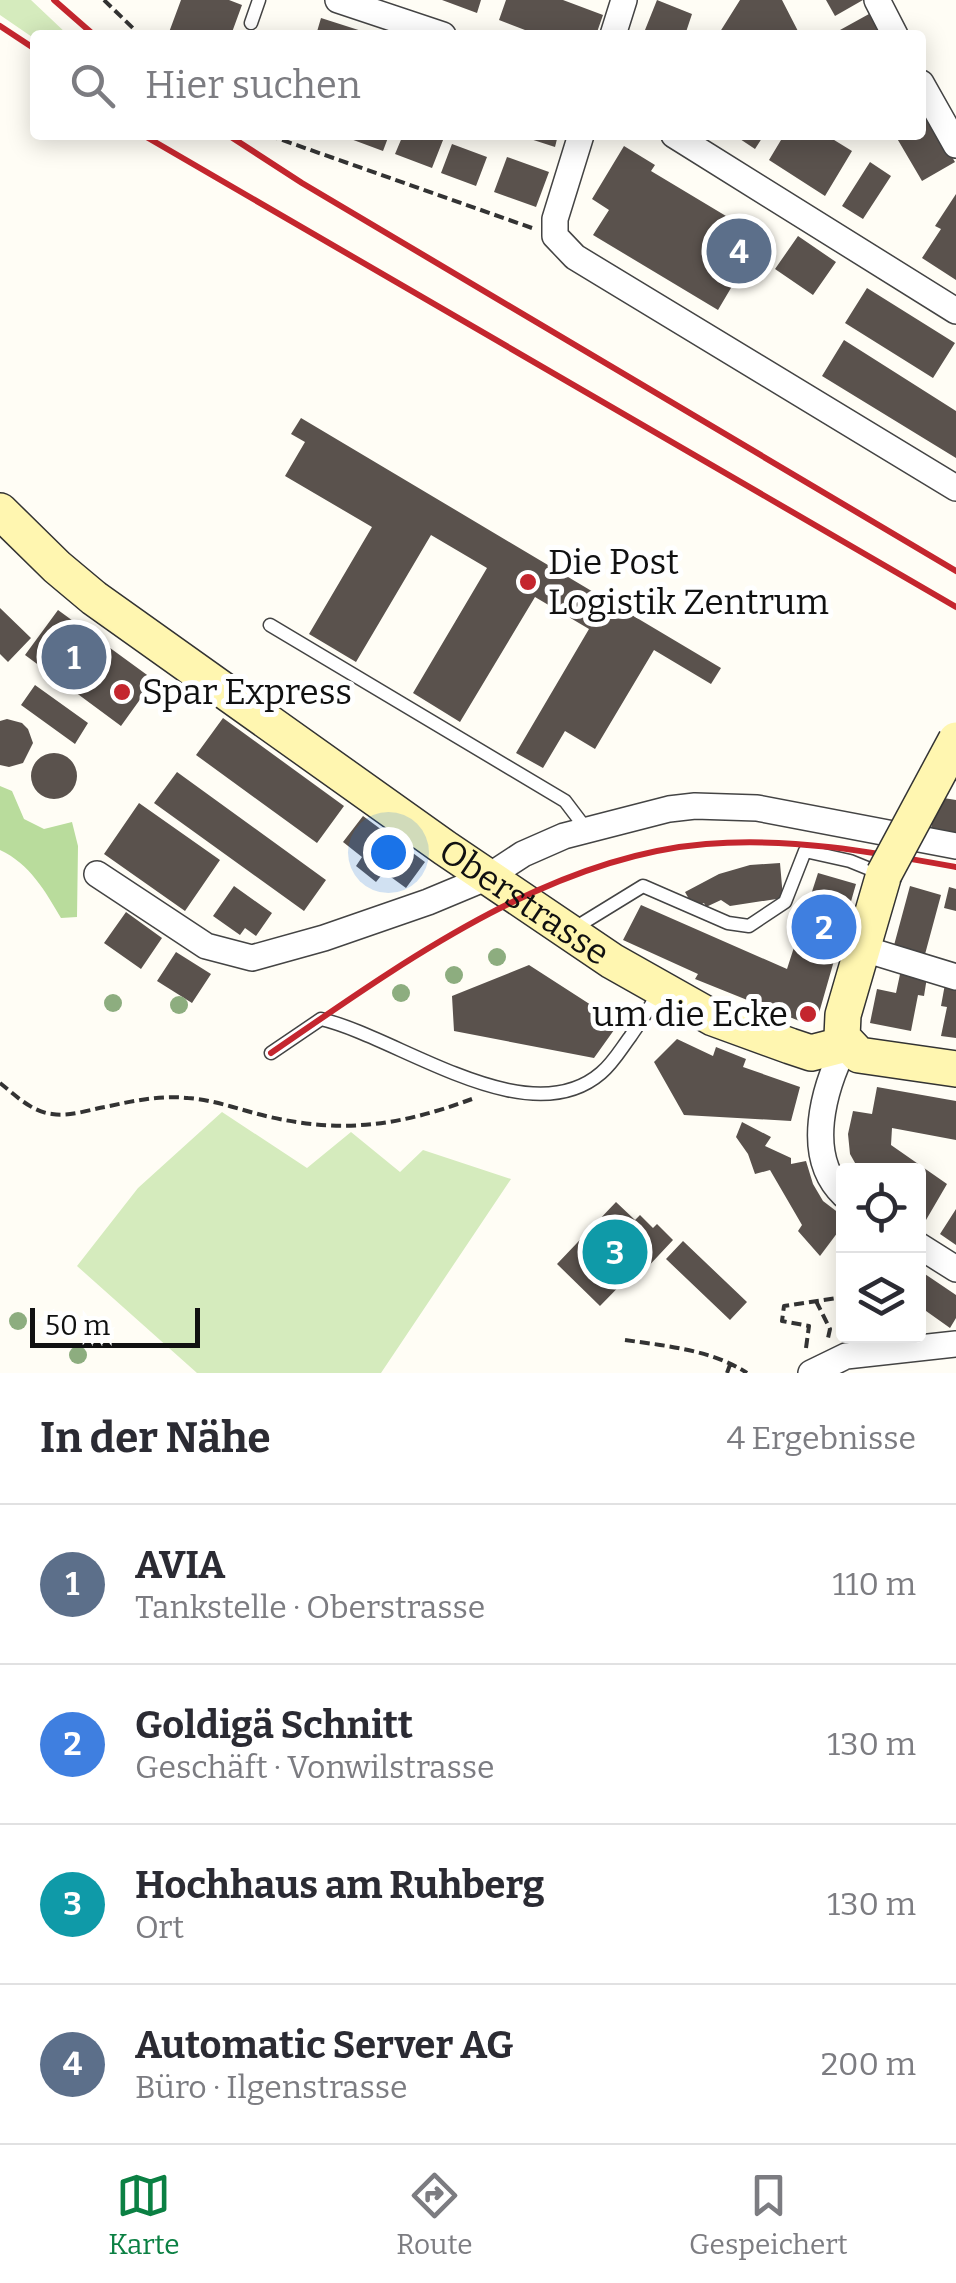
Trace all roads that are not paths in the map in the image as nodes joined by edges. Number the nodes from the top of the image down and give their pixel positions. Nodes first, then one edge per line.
1 (259, 0) edge
2 (338, 0) edge
3 (624, 0) edge
4 (877, 0) edge
5 (252, 23) dead end
6 (428, 30) edge
7 (615, 30) edge
8 (893, 30) edge
9 (926, 92) edge
10 (579, 140) edge
11 (682, 140) edge
12 (956, 145) edge
13 (956, 311) edge
14 (956, 488) edge
15 (0, 511) edge
16 (270, 625) dead end
17 (956, 740) edge
18 (587, 830) junction
19 (956, 846) edge
20 (96, 874) dead end
21 (884, 874) junction
22 (488, 877) junction
23 (566, 932) junction
24 (862, 948) junction
25 (956, 977) edge
26 (660, 989) junction
27 (846, 1044) junction
28 (272, 1054) dead end
29 (956, 1070) edge
30 (836, 1183) edge
31 (926, 1250) edge
32 (956, 1269) edge
33 (956, 1344) edge
34 (810, 1363) edge

1 - 5 lane
2 - 6 street
3 - 7 street
4 - 8 street
9 - 12 street
10 - 14 street
11 - 13 street
15 - 22 street, Oberstrasse
16 - 18 lane
17 - 21 street, bridge
18 - 19 street
18 - 22 street
20 - 22 street
21 - 23 lane
21 - 24 street
22 - 23 street, Oberstrasse
23 - 26 street, Oberstrasse
24 - 25 street
24 - 27 street
26 - 27 street, Oberstrasse
26 - 28 lane
27 - 29 street, Oberstrasse
27 - 30 street
31 - 32 street
33 - 34 street

